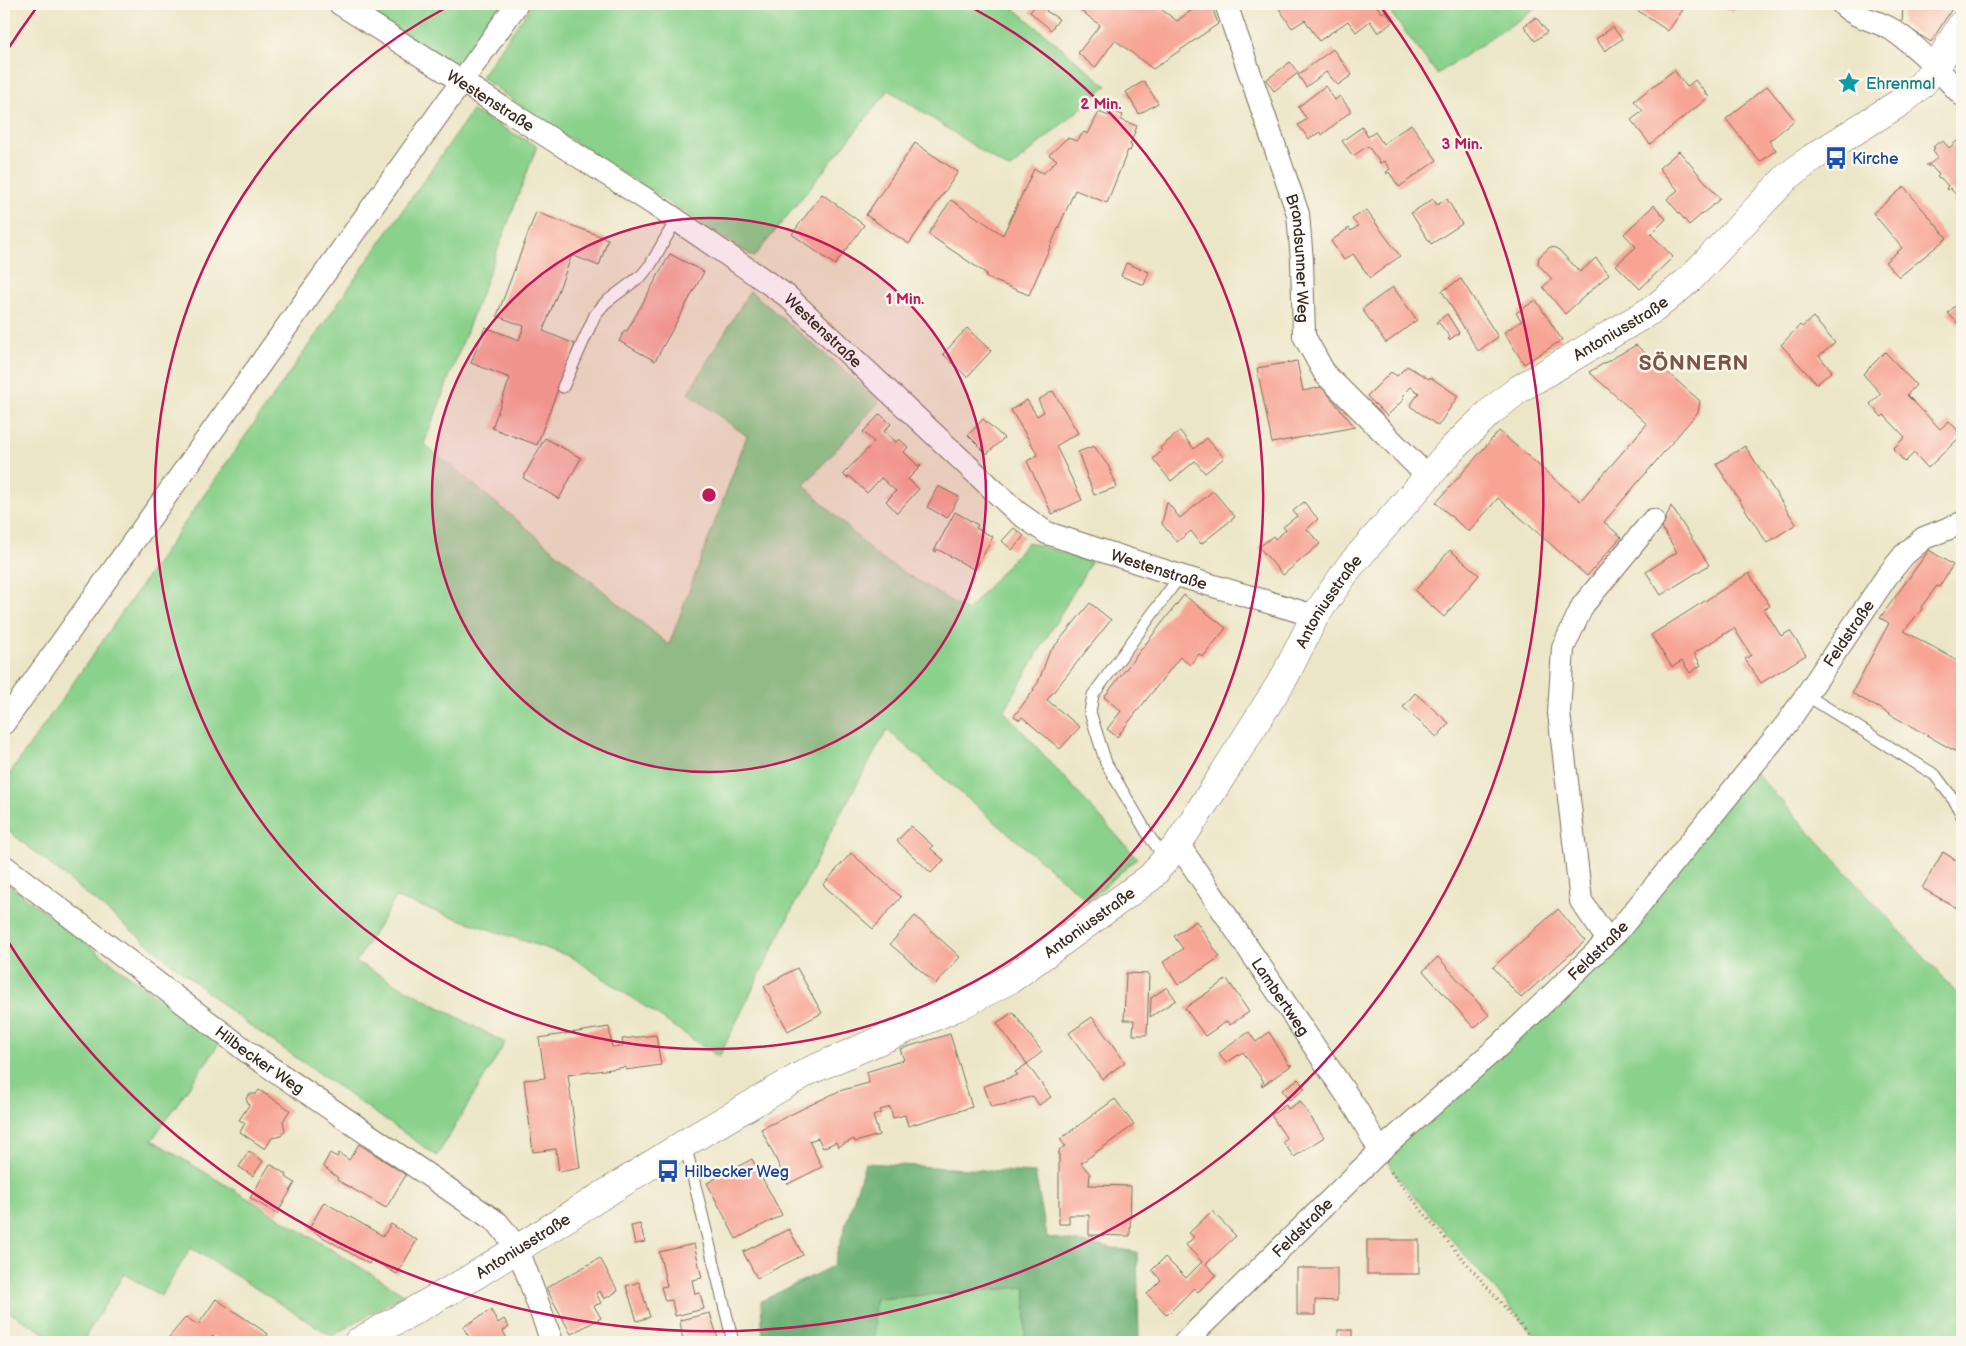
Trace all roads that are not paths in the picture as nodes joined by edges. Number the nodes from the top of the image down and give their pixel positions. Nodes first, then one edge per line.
1 (340, 4) edge
2 (517, 4) edge
3 (1226, 4) edge
4 (1842, 4) edge
5 (1962, 24) edge
6 (1936, 67) junction
7 (462, 81) junction
8 (1962, 95) edge
9 (676, 220) junction
10 (564, 387) dead end
11 (1428, 477) junction
12 (1653, 520) dead end
13 (1962, 523) edge
14 (1180, 576) junction
15 (1314, 616) junction
16 (1806, 696) junction
17 (4, 723) edge
18 (1962, 816) edge
19 (1172, 852) junction
20 (4, 866) edge
21 (1608, 940) junction
22 (685, 1144) junction
23 (1380, 1151) junction
24 (518, 1249) junction
25 (363, 1341) edge
26 (552, 1342) edge
27 (733, 1342) edge
28 (1185, 1342) edge

1 - 7 street, Westenstraße
2 - 7 street
3 - 11 street, Brandsunner Weg
4 - 6 street
5 - 6 street, Antoniusstraße
6 - 8 street
6 - 11 street, Antoniusstraße
7 - 9 street, Westenstraße
7 - 17 street
9 - 10 lane
9 - 14 street, Westenstraße
11 - 15 street, Antoniusstraße
12 - 21 street
13 - 16 street, Feldstraße
14 - 15 street, Westenstraße
14 - 19 lane
15 - 19 street, Antoniusstraße
16 - 18 lane
16 - 21 street, Feldstraße
19 - 22 street, Antoniusstraße
19 - 23 street, Lambertweg
20 - 24 street, Hilbecker Weg
21 - 23 street, Feldstraße
22 - 24 street, Antoniusstraße
22 - 27 lane
23 - 28 street, Feldstraße
24 - 25 street, Antoniusstraße
24 - 26 street

